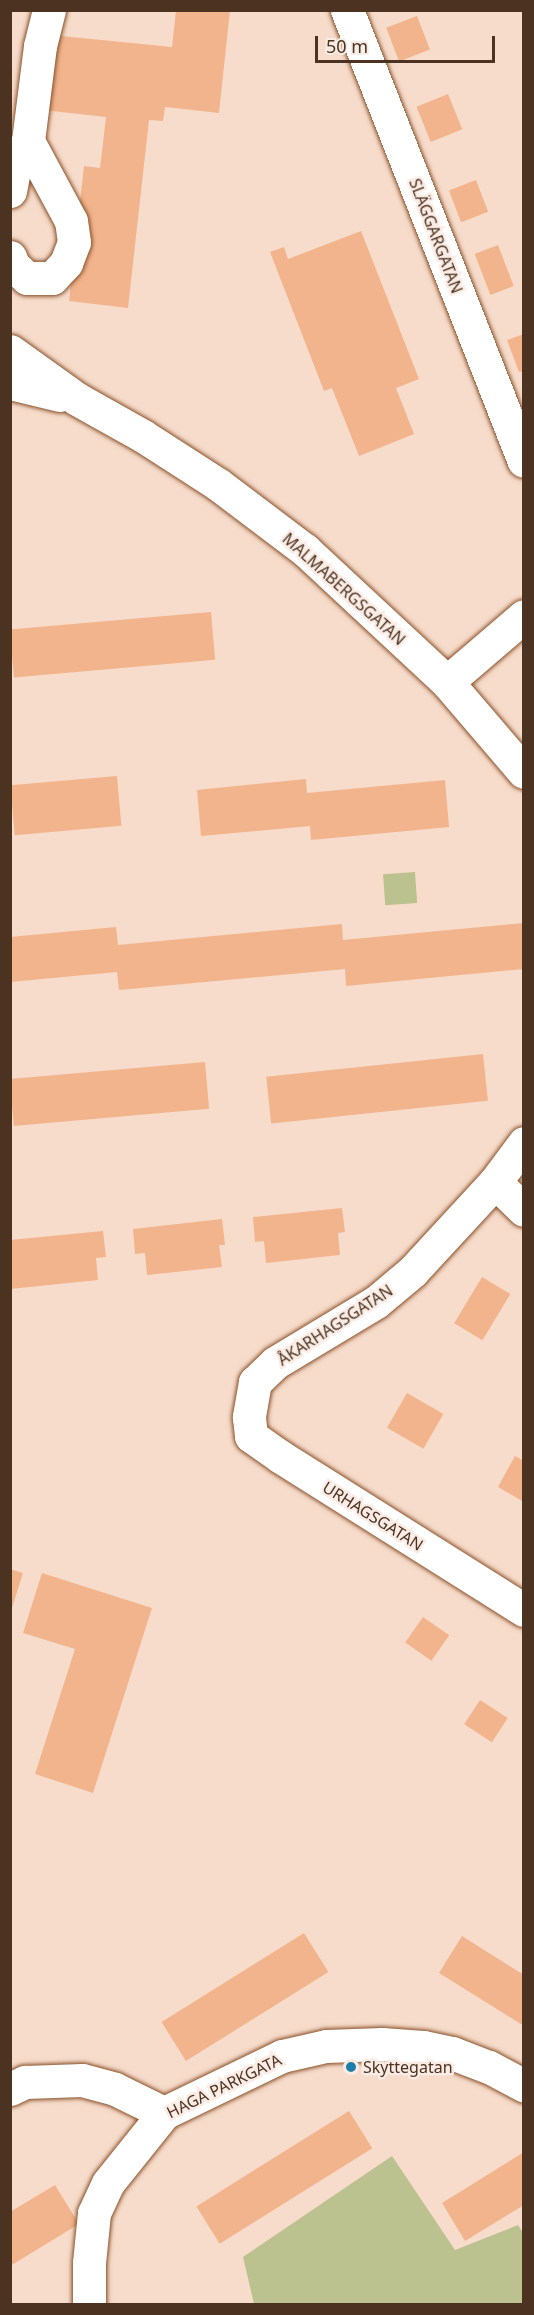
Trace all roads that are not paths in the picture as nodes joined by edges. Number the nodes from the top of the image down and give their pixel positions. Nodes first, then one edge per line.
1 (49, 10) edge
2 (347, 10) edge
3 (28, 141) junction
4 (10, 191) edge
5 (10, 257) edge
6 (10, 351) edge
7 (10, 383) edge
8 (77, 399) junction
9 (524, 461) edge
10 (524, 616) edge
11 (447, 682) junction
12 (524, 772) edge
13 (524, 1143) edge
14 (495, 1182) junction
15 (524, 1210) edge
16 (249, 1404) joint
17 (524, 1610) edge
18 (524, 2086) edge
19 (10, 2089) edge
20 (164, 2113) junction
21 (88, 2304) edge

1 - 3 street
2 - 9 street, SLÄGGARGATAN
3 - 4 street
3 - 5 street
6 - 8 street, MALMABERGSGATAN
7 - 8 street, MALMABERGSGATAN
8 - 11 street, MALMABERGSGATAN
10 - 11 street
11 - 12 street, MALMABERGSGATAN
13 - 14 street, ÅKARHAGSGATAN
14 - 15 street
14 - 16 street, ÅKARHAGSGATAN
16 - 17 street, URHAGSGATAN
18 - 20 street, HAGA PARKGATA
19 - 20 street
20 - 21 street, HAGA PARKGATA

